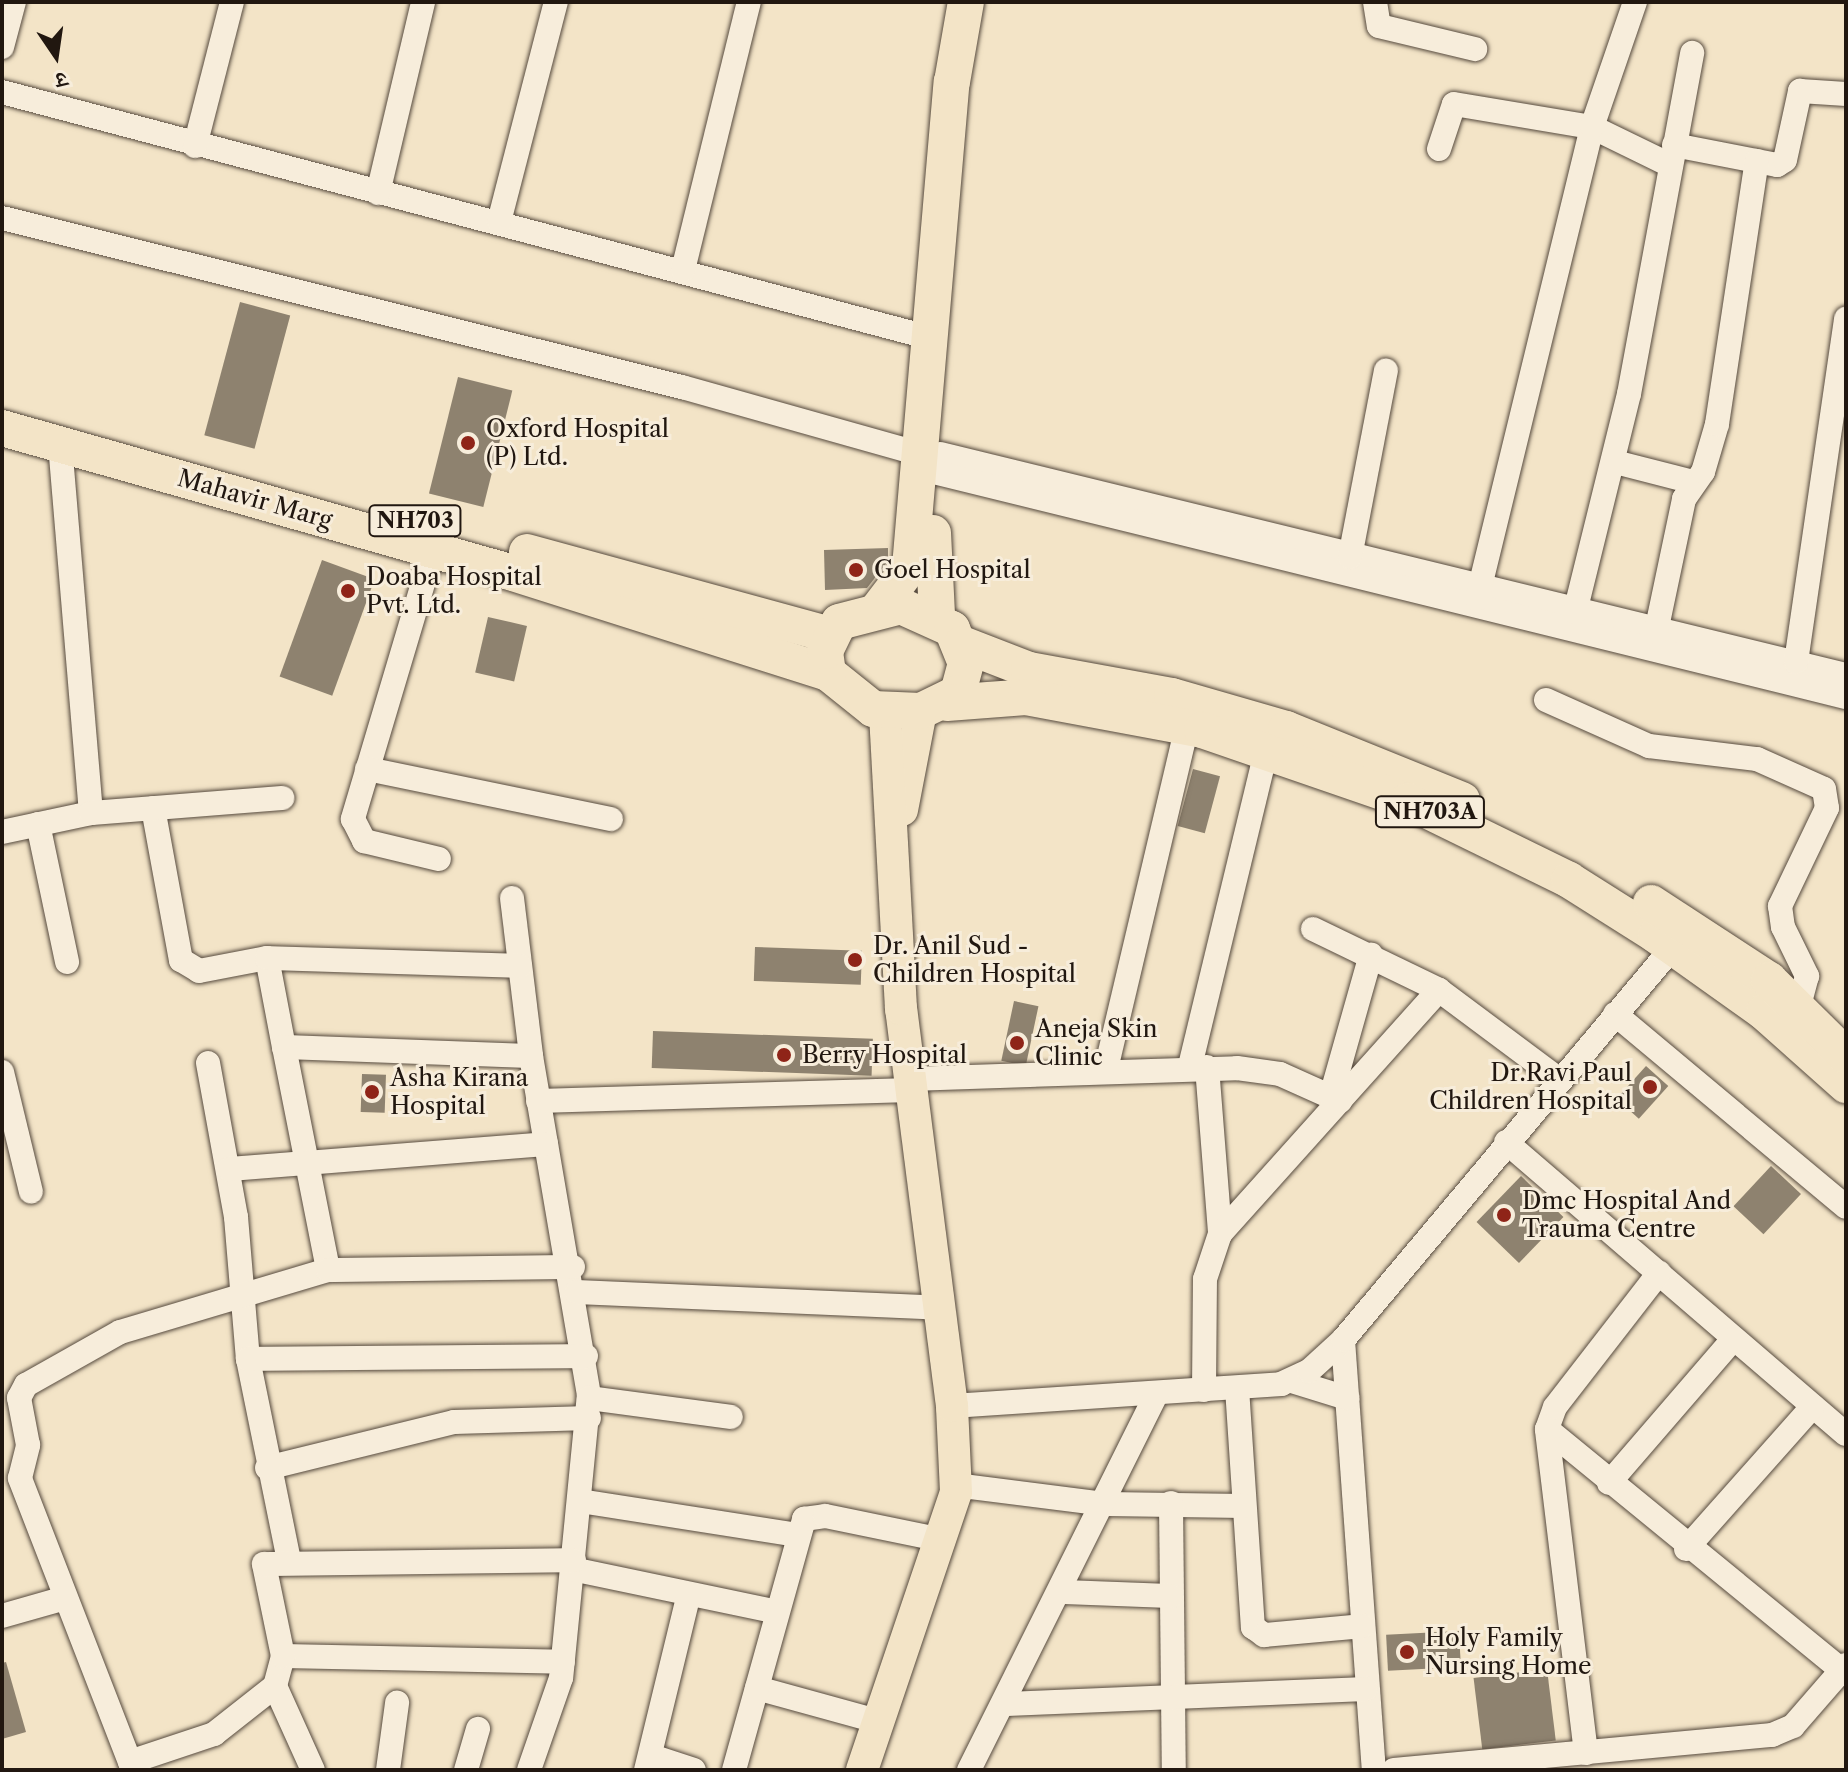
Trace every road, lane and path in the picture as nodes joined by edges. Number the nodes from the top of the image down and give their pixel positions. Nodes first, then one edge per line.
1 (14, 2) edge
2 (232, 2) edge
3 (423, 2) edge
4 (556, 2) edge
5 (749, 2) edge
6 (966, 2) edge
7 (982, 2) edge
8 (1375, 2) edge
9 (1629, 3) edge
10 (2, 47) edge
11 (1475, 49) dead end
12 (1692, 53) dead end
13 (966, 55) junction
14 (2, 92) edge
15 (1846, 94) edge
16 (1592, 127) junction
17 (195, 146) junction
18 (1439, 149) dead end
19 (1672, 155) junction
20 (1757, 161) junction
21 (378, 193) junction
22 (2, 218) edge
23 (499, 222) junction
24 (683, 270) junction
25 (1846, 319) edge
26 (931, 338) junction
27 (1386, 370) dead end
28 (2, 402) edge
29 (2, 428) edge
30 (60, 444) junction
31 (933, 460) junction
32 (1615, 462) junction
33 (1836, 480) edge
34 (1693, 482) junction
35 (433, 550) junction
36 (1350, 557) junction
37 (1478, 596) junction
38 (878, 609) junction
39 (1575, 612) junction
40 (937, 616) junction
41 (1656, 632) junction
42 (830, 635) junction
43 (962, 644) junction
44 (1796, 662) junction
45 (828, 673) junction
46 (1846, 675) edge
47 (1846, 697) edge
48 (1546, 700) dead end
49 (934, 707) junction
50 (885, 711) junction
51 (1187, 727) junction
52 (1266, 751) junction
53 (367, 769) junction
54 (282, 798) dead end
55 (153, 808) junction
56 (91, 813) junction
57 (611, 819) dead end
58 (38, 824) junction
59 (2, 832) edge
60 (439, 859) dead end
61 (892, 861) junction
62 (512, 898) dead end
63 (1313, 929) dead end
64 (1673, 947) junction
65 (1371, 955) junction
66 (267, 958) junction
67 (67, 962) dead end
68 (520, 966) junction
69 (1439, 990) junction
70 (1799, 1006) junction
71 (1615, 1014) junction
72 (284, 1047) junction
73 (531, 1056) junction
74 (1846, 1056) edge
75 (208, 1063) dead end
76 (1199, 1066) junction
77 (1106, 1069) junction
78 (2, 1072) edge
79 (1557, 1078) junction
80 (911, 1085) junction
81 (1846, 1085) edge
82 (1336, 1098) junction
83 (538, 1101) junction
84 (1506, 1142) junction
85 (546, 1144) junction
86 (11, 1152) edge
87 (305, 1165) junction
88 (229, 1169) junction
89 (31, 1192) dead end
90 (1846, 1207) edge
91 (1220, 1234) junction
92 (573, 1267) junction
93 (328, 1270) junction
94 (1659, 1273) junction
95 (577, 1292) junction
96 (242, 1293) junction
97 (940, 1308) junction
98 (1734, 1338) junction
99 (1343, 1340) junction
100 (586, 1356) junction
101 (248, 1359) junction
102 (1292, 1381) junction
103 (1237, 1388) junction
104 (1204, 1390) junction
105 (1157, 1393) junction
106 (1347, 1398) junction
107 (952, 1406) junction
108 (1813, 1406) junction
109 (589, 1408) junction
110 (731, 1417) dead end
111 (1547, 1429) junction
112 (1846, 1434) edge
113 (267, 1468) junction
114 (11, 1480) edge
115 (1609, 1483) junction
116 (955, 1485) junction
117 (580, 1501) junction
118 (1171, 1503) junction
119 (1106, 1504) junction
120 (1244, 1506) junction
121 (798, 1535) junction
122 (942, 1540) junction
123 (1686, 1549) junction
124 (289, 1561) junction
125 (573, 1564) junction
126 (1063, 1592) junction
127 (689, 1594) junction
128 (1171, 1596) junction
129 (65, 1598) junction
130 (777, 1612) junction
131 (2, 1616) edge
132 (1363, 1626) junction
133 (283, 1656) junction
134 (563, 1662) junction
135 (1845, 1670) edge
136 (275, 1686) junction
137 (757, 1688) junction
138 (1366, 1689) junction
139 (1171, 1699) junction
140 (397, 1703) dead end
141 (1007, 1704) junction
142 (877, 1721) junction
143 (478, 1729) dead end
144 (1586, 1753) junction
145 (649, 1763) edge
146 (132, 1766) edge
147 (313, 1770) edge
148 (388, 1770) edge
149 (466, 1770) edge
150 (529, 1770) edge
151 (694, 1770) edge
152 (734, 1770) edge
153 (862, 1770) edge
154 (969, 1770) edge
155 (1174, 1770) edge
156 (1374, 1770) edge
157 (1394, 1770) edge

1 - 10 street
2 - 17 street
3 - 21 street
4 - 23 street
5 - 24 street
6 - 13 highway
7 - 13 highway
8 - 11 street
9 - 16 street
12 - 19 street
13 - 26 highway
13 - 31 highway
14 - 17 street
15 - 20 street
16 - 18 street
16 - 19 street
16 - 37 street
17 - 21 street
19 - 20 street
19 - 32 street
20 - 34 street
21 - 23 street
22 - 31 street
23 - 24 street
24 - 26 street
25 - 33 street
26 - 31 highway
27 - 36 street
28 - 42 highway, Mahavir Marg / NH703
29 - 30 highway, Mahavir Marg / NH703
30 - 35 highway, Mahavir Marg / NH703
30 - 56 street
31 - 36 street
31 - 37 street
31 - 38 highway
31 - 40 highway
32 - 34 street
32 - 39 street
33 - 44 street
34 - 41 street
35 - 45 highway, Mahavir Marg / NH703
35 - 53 street
36 - 37 street
37 - 39 street
37 - 47 street
38 - 40 highway
38 - 42 highway
39 - 41 street
40 - 43 highway
41 - 44 street
42 - 45 highway
43 - 49 highway
43 - 70 highway, NH703A
44 - 46 street
45 - 50 highway, NH703
48 - 70 street
49 - 50 highway, NH703
49 - 51 highway, NH703A
49 - 61 main road
50 - 61 main road
51 - 52 highway, NH703A
51 - 77 street
52 - 64 highway, NH703A
52 - 76 street
53 - 57 street
53 - 60 street
54 - 55 street
55 - 56 street
55 - 66 street
56 - 58 street
58 - 59 street
58 - 67 street
61 - 80 main road
62 - 68 street
63 - 65 street
64 - 71 street
64 - 81 highway, NH703A
65 - 69 street
65 - 82 street
66 - 68 street
66 - 72 street
68 - 73 street
69 - 79 street
69 - 82 street
70 - 74 highway, NH703A
71 - 79 street
71 - 90 street
72 - 73 street
72 - 87 street
73 - 83 street
75 - 88 street
76 - 77 street
76 - 82 street
76 - 91 street
77 - 80 street
78 - 86 street
79 - 84 street
80 - 83 street
80 - 97 main road
82 - 91 street
83 - 85 street
84 - 94 street
84 - 99 street
85 - 87 street
85 - 92 street
86 - 89 street
87 - 88 street
87 - 93 street
88 - 96 street
91 - 104 street
92 - 93 street
92 - 95 street
93 - 96 street
94 - 98 street
94 - 111 street
95 - 97 street
95 - 100 street
96 - 101 street
96 - 114 street
97 - 107 main road
98 - 108 street
98 - 115 street
99 - 102 street
99 - 106 street
100 - 101 street
100 - 109 street
101 - 113 street
102 - 103 street
102 - 106 street
103 - 104 street
103 - 120 street
104 - 105 street
105 - 107 street
105 - 119 street
106 - 132 street
107 - 116 main road
108 - 112 street
108 - 123 street
109 - 110 street
109 - 113 street
109 - 117 street
111 - 115 street
111 - 144 street
113 - 124 street
114 - 129 street
115 - 123 street
116 - 119 street
116 - 122 main road
117 - 121 street
117 - 125 street
118 - 119 street
118 - 120 street
118 - 128 street
119 - 126 street
120 - 132 street
121 - 122 street
121 - 130 street
122 - 142 main road
123 - 135 street
124 - 125 street
124 - 133 street
125 - 127 street
125 - 134 street
126 - 128 street
126 - 141 street
127 - 130 street
127 - 145 street
128 - 139 street
129 - 131 street
129 - 146 street
130 - 137 street
132 - 138 street
133 - 134 street
133 - 136 street
134 - 150 street
135 - 144 street
136 - 146 street
136 - 147 street
137 - 142 street
137 - 152 street
138 - 139 street
138 - 156 street
139 - 141 street
139 - 155 street
140 - 148 street
141 - 154 street
142 - 153 main road
143 - 149 street
144 - 157 street
145 - 151 street

